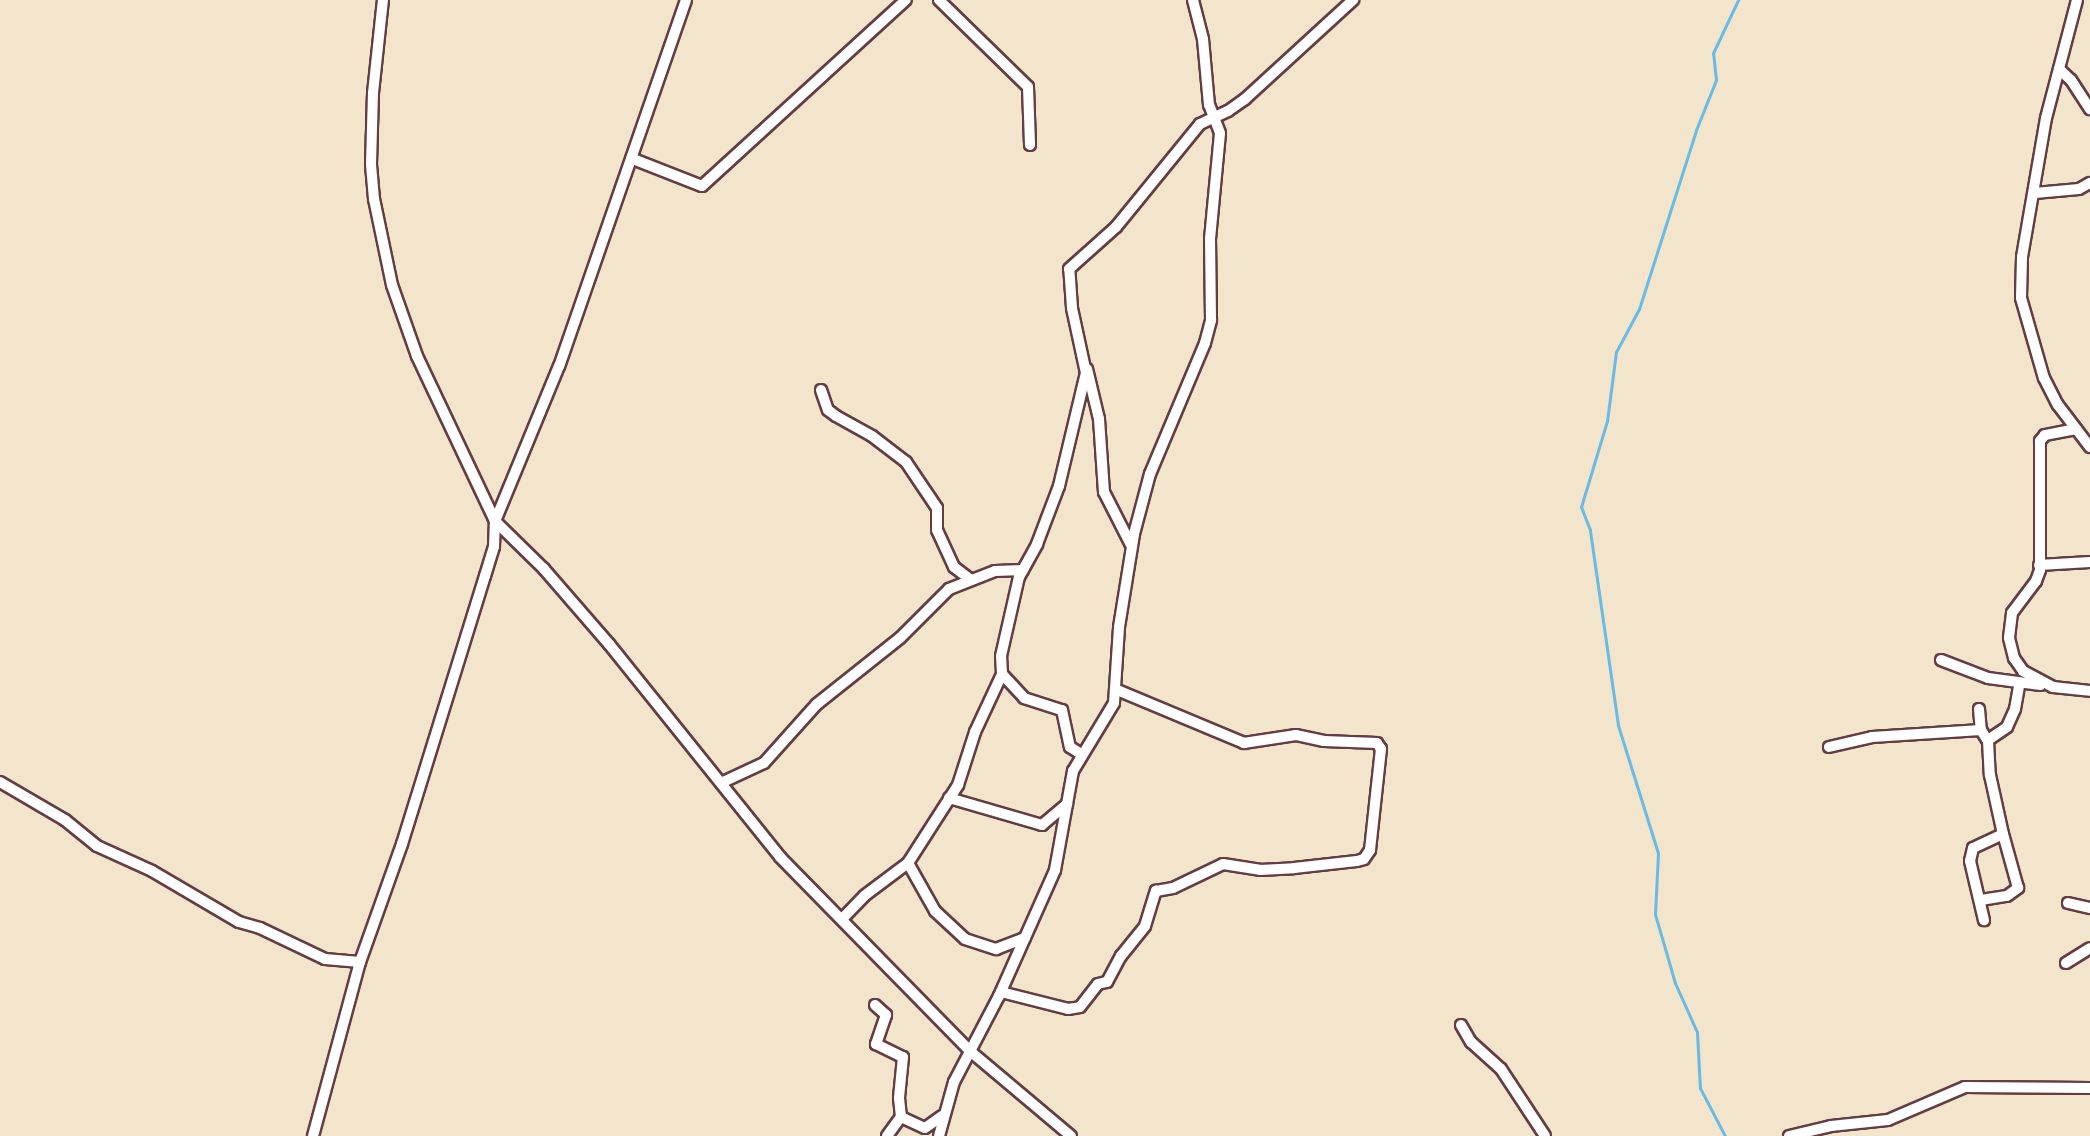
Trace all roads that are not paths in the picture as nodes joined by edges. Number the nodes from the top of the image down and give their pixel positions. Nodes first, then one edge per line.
1 (383, 0) edge
2 (686, 0) edge
3 (906, 0) edge
4 (939, 0) edge
5 (1193, 0) edge
6 (1353, 0) edge
7 (2077, 0) edge
8 (2059, 69) junction
9 (2090, 109) edge
10 (1213, 116) junction
11 (1030, 145) dead end
12 (633, 159) junction
13 (2090, 183) edge
14 (2035, 193) junction
15 (1086, 363) junction
16 (821, 390) dead end
17 (2076, 429) junction
18 (2090, 447) edge
19 (495, 521) junction
20 (1131, 546) junction
21 (2090, 562) edge
22 (2039, 565) junction
23 (1023, 570) junction
24 (971, 580) junction
25 (1941, 660) dead end
26 (1002, 674) junction
27 (2020, 682) junction
28 (2051, 686) junction
29 (1117, 690) junction
30 (2090, 691) edge
31 (1979, 709) dead end
32 (1984, 735) junction
33 (1829, 747) dead end
34 (1081, 754) junction
35 (0, 782) edge
36 (723, 782) junction
37 (949, 798) junction
38 (1067, 804) junction
39 (2003, 834) junction
40 (908, 863) junction
41 (1981, 900) junction
42 (2068, 903) dead end
43 (2090, 908) edge
44 (843, 918) junction
45 (1984, 920) dead end
46 (1025, 938) junction
47 (2090, 948) edge
48 (360, 962) junction
49 (2066, 963) dead end
50 (1001, 992) junction
51 (875, 1005) dead end
52 (1461, 1025) dead end
53 (970, 1051) junction
54 (2090, 1088) edge
55 (944, 1114) junction
56 (901, 1117) junction
57 (313, 1136) edge
58 (887, 1136) edge
59 (939, 1136) edge
60 (1071, 1136) edge
61 (1545, 1136) edge
62 (1789, 1136) edge

1 - 19 street
2 - 12 street
3 - 12 street
4 - 11 street
5 - 10 street
6 - 10 street
7 - 8 street
8 - 9 street
8 - 14 street
10 - 15 street
10 - 20 street
12 - 19 street
13 - 14 street
14 - 17 street
15 - 20 street
15 - 23 street
16 - 24 street
17 - 18 street
17 - 22 street
19 - 36 street
19 - 48 street
20 - 29 street
21 - 22 street
22 - 28 street
23 - 24 street
23 - 26 street
24 - 36 street
25 - 27 street
26 - 34 street
26 - 37 street
27 - 28 street
27 - 32 street
28 - 30 street
29 - 34 street
29 - 50 street
31 - 32 street
32 - 33 street
32 - 39 street
34 - 38 street
35 - 48 street
36 - 44 street
37 - 38 street
37 - 40 street
38 - 46 street
39 - 41 street
39 - 41 street
40 - 44 street
40 - 46 street
41 - 45 street
42 - 43 street
44 - 53 street
46 - 50 street
47 - 49 street
48 - 57 street
50 - 53 street
51 - 56 street
52 - 61 street
53 - 55 street
53 - 60 street
54 - 62 street
55 - 56 street
55 - 59 street
56 - 58 street

